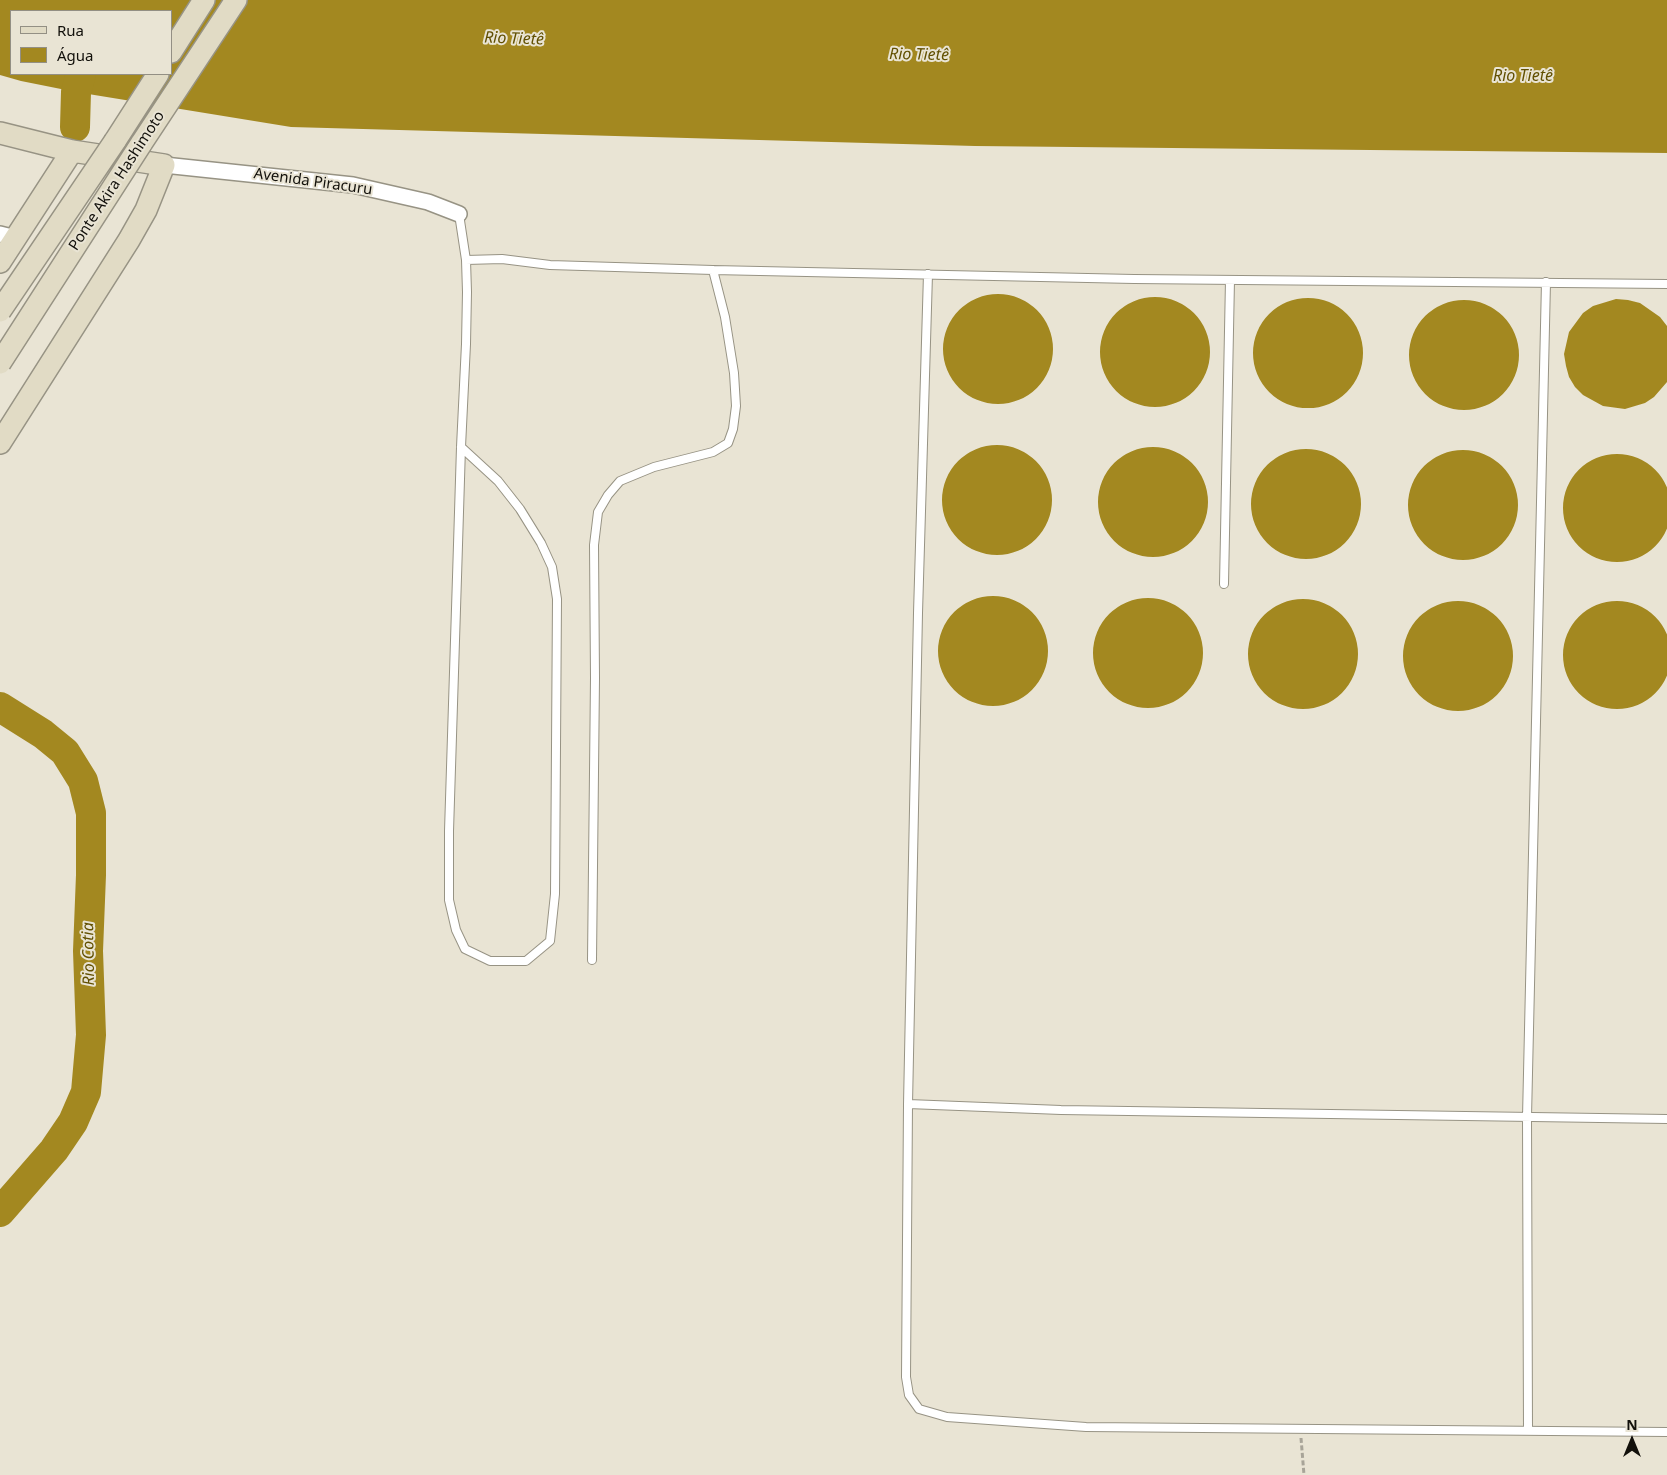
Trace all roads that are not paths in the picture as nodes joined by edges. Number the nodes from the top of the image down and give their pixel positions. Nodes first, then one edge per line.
1 (204, 0) edge
2 (236, 0) edge
3 (172, 50) edge
4 (157, 75) edge
5 (0, 133) edge
6 (26, 140) junction
7 (72, 151) junction
8 (164, 165) junction
9 (48, 189) junction
10 (460, 214) joint
11 (8, 236) edge
12 (466, 260) junction
13 (0, 262) edge
14 (712, 270) junction
15 (928, 274) junction
16 (1230, 280) junction
17 (1546, 282) junction
18 (1667, 284) edge
19 (0, 311) edge
20 (0, 363) edge
21 (0, 443) edge
22 (462, 447) junction
23 (1224, 584) dead end
24 (592, 960) dead end
25 (908, 1104) junction
26 (1527, 1117) junction
27 (1667, 1119) edge
28 (1528, 1431) junction
29 (1667, 1432) edge

1 - 3 main road
2 - 20 main road, Ponte Akira Hashimoto, bridge
4 - 19 main road, Ponte Akira Hashimoto, bridge
5 - 6 main road
6 - 7 main road
6 - 9 main road
7 - 8 main road
7 - 9 main road
8 - 10 street, Avenida Piracuru
8 - 21 main road
9 - 11 main road
10 - 12 lane
11 - 13 main road
12 - 14 lane
12 - 22 lane
14 - 15 lane
14 - 24 lane
15 - 16 lane
15 - 25 lane
16 - 17 lane
16 - 23 lane
17 - 18 lane
17 - 26 lane
22 - 22 lane
25 - 26 lane
25 - 28 lane
26 - 27 lane
26 - 28 lane
28 - 29 lane

